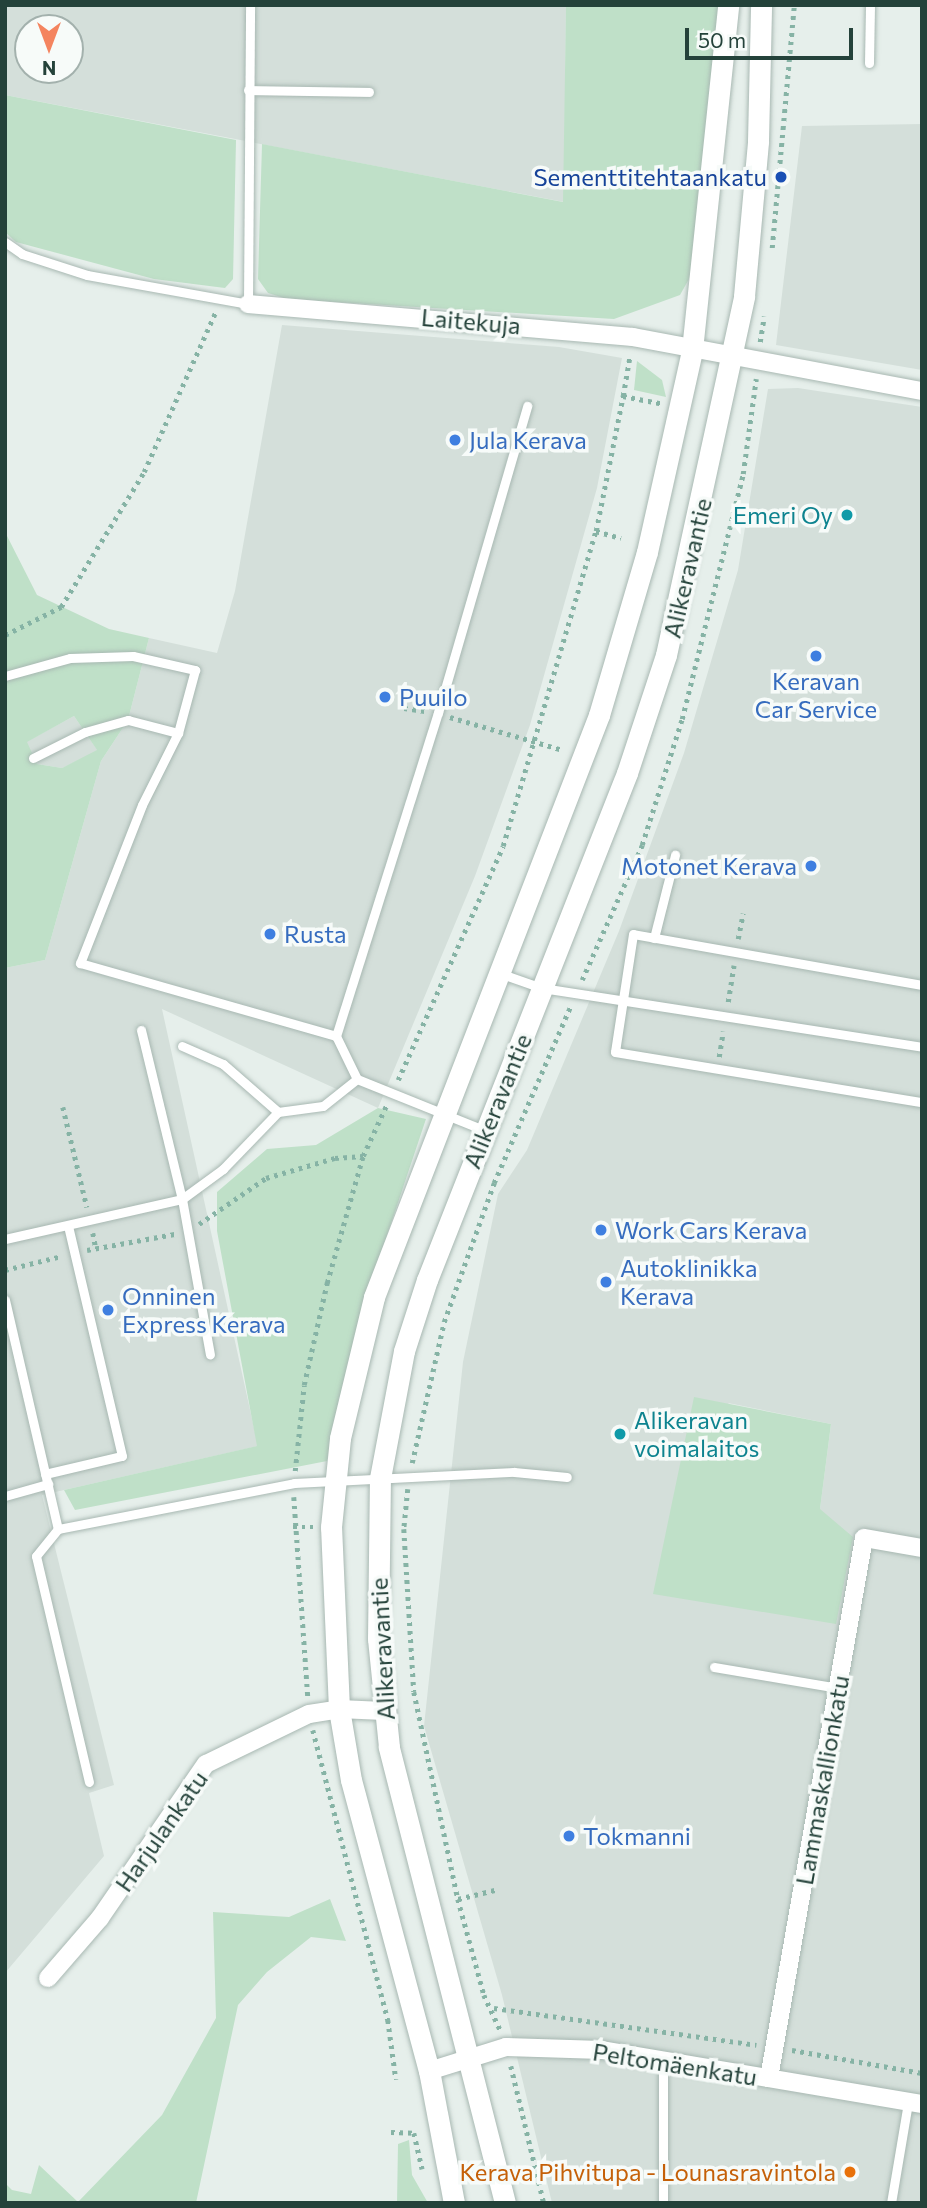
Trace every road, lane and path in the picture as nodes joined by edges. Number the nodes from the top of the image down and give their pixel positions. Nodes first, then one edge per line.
1 (250, 5) edge
2 (728, 5) edge
3 (761, 5) edge
4 (794, 5) edge
5 (870, 5) edge
6 (869, 63) dead end
7 (248, 90) junction
8 (369, 92) dead end
9 (5, 242) edge
10 (771, 256) dead end
11 (221, 300) junction
12 (248, 304) junction
13 (765, 309) dead end
14 (692, 350) junction
15 (733, 357) junction
16 (758, 362) junction
17 (922, 391) edge
18 (527, 406) dead end
19 (681, 407) junction
20 (722, 417) junction
21 (750, 422) junction
22 (596, 531) junction
23 (621, 538) dead end
24 (5, 635) edge
25 (5, 676) edge
26 (438, 713) junction
27 (178, 733) junction
28 (535, 742) junction
29 (584, 757) junction
30 (33, 758) dead end
31 (627, 773) junction
32 (660, 783) junction
33 (675, 855) dead end
34 (743, 913) dead end
35 (654, 938) junction
36 (736, 952) junction
37 (497, 972) junction
38 (922, 985) edge
39 (542, 988) junction
40 (576, 993) junction
41 (623, 999) junction
42 (726, 1015) junction
43 (142, 1030) dead end
44 (336, 1036) junction
45 (182, 1046) dead end
46 (922, 1047) edge
47 (717, 1069) junction
48 (357, 1079) junction
49 (393, 1092) junction
50 (922, 1102) edge
51 (63, 1107) dead end
52 (278, 1112) junction
53 (441, 1114) junction
54 (484, 1130) junction
55 (181, 1199) junction
56 (90, 1220) junction
57 (68, 1225) junction
58 (5, 1239) edge
59 (96, 1249) dead end
60 (5, 1300) edge
61 (209, 1354) dead end
62 (409, 1476) junction
63 (567, 1477) dead end
64 (380, 1478) junction
65 (46, 1479) junction
66 (336, 1480) junction
67 (294, 1483) junction
68 (5, 1496) edge
69 (58, 1529) junction
70 (922, 1548) edge
71 (714, 1667) dead end
72 (838, 1689) junction
73 (339, 1709) junction
74 (384, 1711) junction
75 (309, 1714) junction
76 (89, 1782) dead end
77 (499, 1889) dead end
78 (458, 1899) junction
79 (48, 1978) dead end
80 (494, 2008) junction
81 (506, 2047) junction
82 (775, 2047) junction
83 (468, 2057) junction
84 (663, 2060) junction
85 (429, 2071) junction
86 (922, 2073) edge
87 (769, 2078) junction
88 (396, 2079) dead end
89 (915, 2103) edge
90 (391, 2132) dead end
91 (422, 2169) dead end
92 (454, 2203) edge
93 (505, 2203) edge
94 (544, 2203) edge
95 (663, 2203) edge
96 (891, 2203) edge

1 - 7 lane
2 - 14 street, Alikeravantie
3 - 15 street, Alikeravantie
4 - 10 path
5 - 6 lane
7 - 8 lane
7 - 12 lane
9 - 11 lane
11 - 12 lane
11 - 24 path
12 - 14 street, Laitekuja
13 - 16 path
14 - 15 street
14 - 19 street, Alikeravantie
15 - 16 street
15 - 20 street, Alikeravantie
16 - 17 street
16 - 21 path
18 - 26 lane
19 - 22 path
19 - 29 street, Alikeravantie
20 - 21 path
20 - 31 street, Alikeravantie
21 - 32 path
22 - 23 path
22 - 28 path
25 - 27 lane
26 - 28 path
26 - 44 lane
27 - 30 lane
27 - 44 lane
28 - 29 path
28 - 49 path
29 - 37 street, Alikeravantie
31 - 32 path
31 - 39 street, Alikeravantie
32 - 40 path
33 - 35 lane
34 - 36 path
35 - 36 lane
35 - 41 lane
36 - 38 lane
36 - 42 path
37 - 39 lane
37 - 53 street, Alikeravantie
39 - 40 lane
39 - 54 street, Alikeravantie
40 - 41 lane
40 - 62 path
41 - 42 lane
41 - 47 lane
42 - 46 lane
42 - 47 path
43 - 55 lane
44 - 48 lane
45 - 52 lane
47 - 50 lane
48 - 49 lane
48 - 52 lane
49 - 53 lane
49 - 67 path
51 - 56 path
52 - 55 lane
53 - 54 lane
53 - 66 street, Alikeravantie
54 - 64 street, Alikeravantie
55 - 56 lane
55 - 61 lane
56 - 57 lane
56 - 59 path
57 - 58 lane
57 - 65 lane
60 - 65 lane
62 - 63 lane
62 - 64 lane
62 - 78 path
64 - 66 lane
64 - 74 street, Alikeravantie
65 - 68 lane
65 - 69 lane
66 - 67 lane
66 - 73 street, Alikeravantie
67 - 69 lane
67 - 75 path
69 - 76 lane
70 - 72 street, Lammaskallionkatu
71 - 72 lane
72 - 82 street, Lammaskallionkatu
73 - 74 street, Harjulankatu
73 - 75 street, Harjulankatu
73 - 85 street, Alikeravantie
74 - 83 street, Alikeravantie
75 - 79 street, Harjulankatu
75 - 88 path
77 - 78 path
78 - 80 path
80 - 81 path
80 - 82 path
81 - 83 street, Peltomäenkatu
81 - 84 street, Peltomäenkatu
81 - 94 path
82 - 86 path
82 - 87 street, Lammaskallionkatu
83 - 85 street, Peltomäenkatu
83 - 93 street, Alikeravantie
84 - 87 street, Peltomäenkatu
84 - 95 lane
85 - 92 street, Alikeravantie
87 - 89 street, Peltomäenkatu
89 - 96 lane
90 - 91 path

